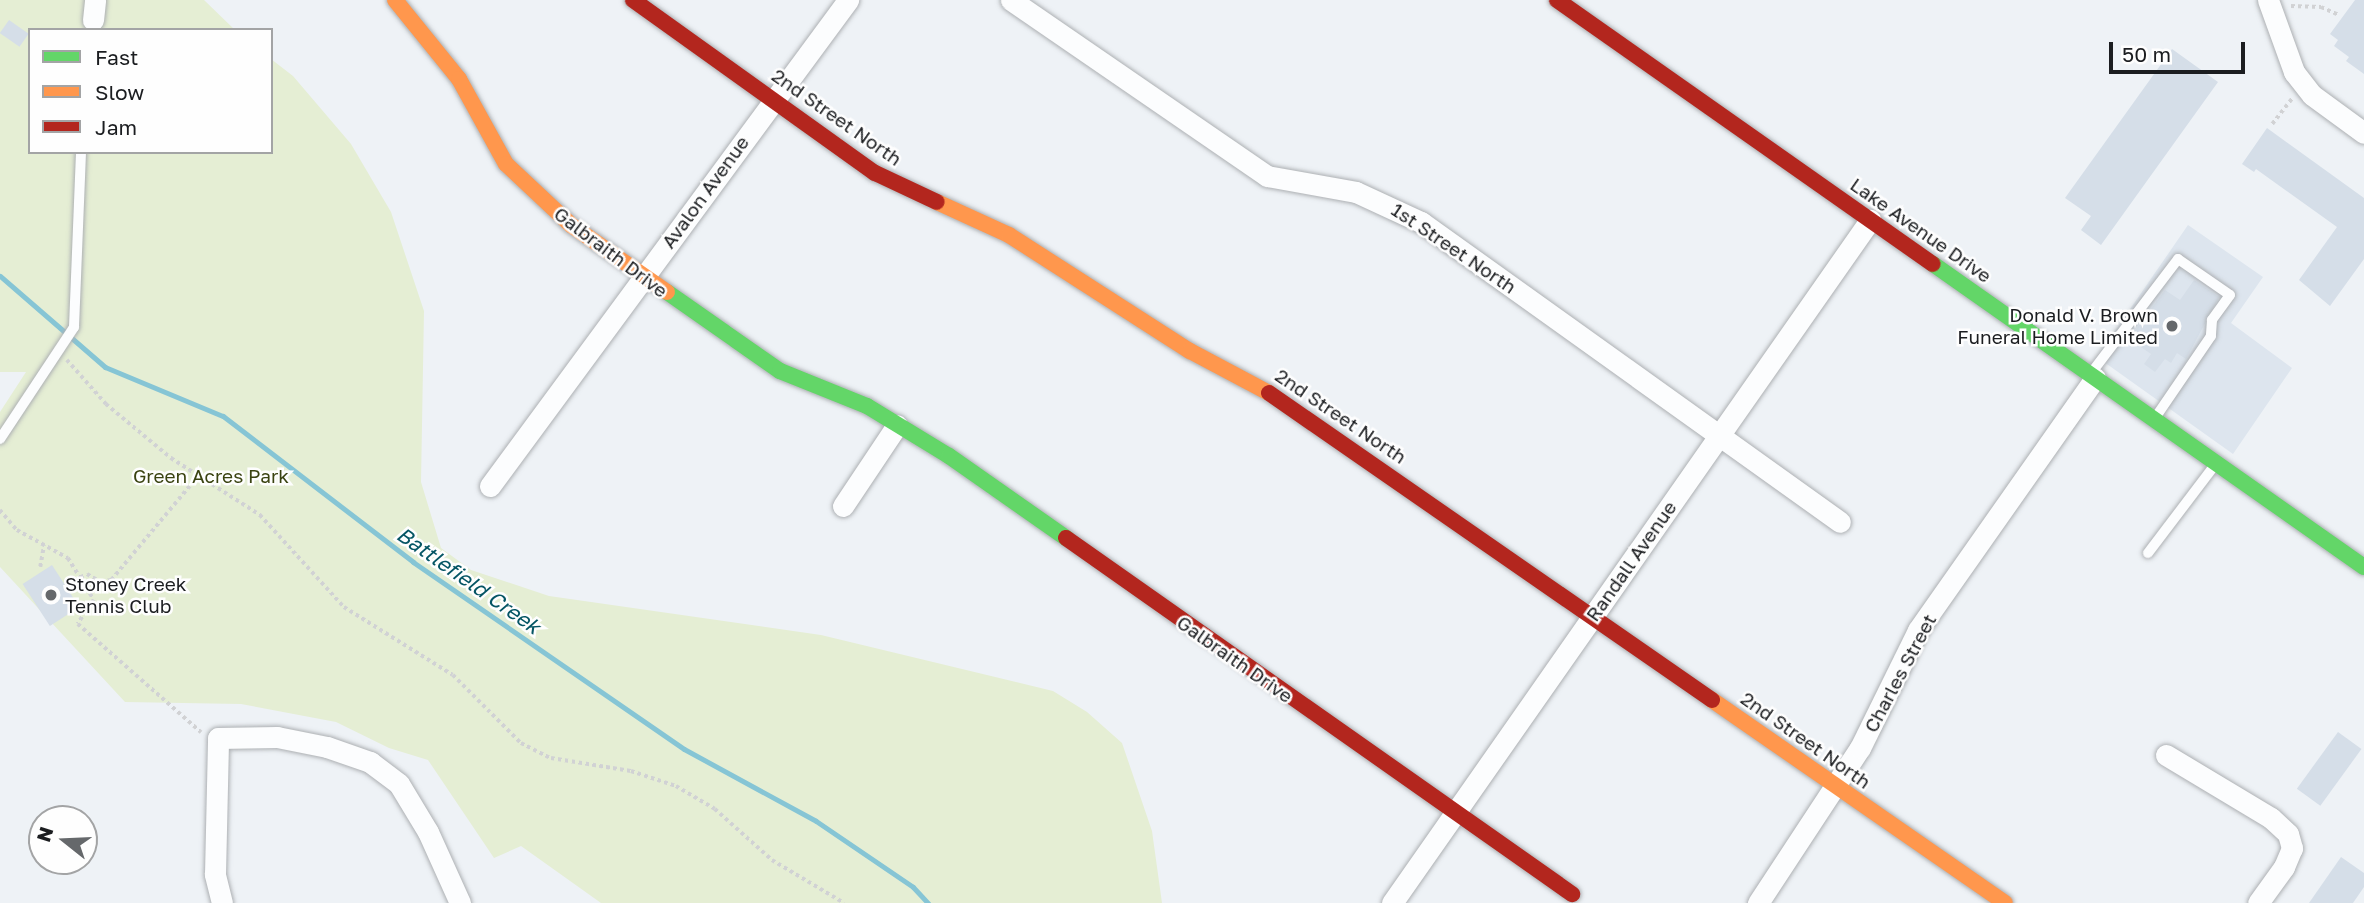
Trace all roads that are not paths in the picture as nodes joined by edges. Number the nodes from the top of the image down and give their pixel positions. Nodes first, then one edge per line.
1 (395, 0) edge
2 (633, 0) edge
3 (848, 0) edge
4 (1011, 0) edge
5 (1557, 0) edge
6 (2270, 6) edge
7 (772, 99) junction
8 (2364, 133) edge
9 (81, 154) edge
10 (1870, 220) junction
11 (643, 276) junction
12 (2093, 376) junction
13 (2154, 419) junction
14 (897, 425) junction
15 (1720, 435) junction
16 (0, 439) edge
17 (2216, 463) junction
18 (490, 486) dead end
19 (843, 506) dead end
20 (1840, 522) dead end
21 (2148, 553) dead end
22 (2364, 567) edge
23 (1592, 617) junction
24 (2166, 755) dead end
25 (1837, 786) junction
26 (1454, 814) junction
27 (1572, 894) dead end
28 (222, 903) edge
29 (460, 903) edge
30 (1392, 903) edge
31 (1758, 903) edge
32 (2005, 903) edge
33 (2258, 903) edge

1 - 11 street, Galbraith Drive
2 - 7 street, 2nd Street North
3 - 7 street, Avalon Avenue
4 - 15 street, 1st Street North
5 - 10 street, Lake Avenue Drive
6 - 8 street
7 - 11 street, Avalon Avenue
7 - 23 street, 2nd Street North
9 - 16 lane
10 - 12 street, Lake Avenue Drive
10 - 15 street, Randall Avenue
11 - 14 street, Galbraith Drive
11 - 18 street, Avalon Avenue
12 - 13 street, Lake Avenue Drive
12 - 13 lane
12 - 25 street, Charles Street
13 - 17 street, Lake Avenue Drive
14 - 19 street
14 - 26 street, Galbraith Drive
15 - 20 street, 1st Street North
15 - 23 street, Randall Avenue
17 - 21 lane
17 - 22 street, Lake Avenue Drive
23 - 25 street, 2nd Street North
23 - 26 street, Randall Avenue
24 - 33 street
25 - 31 street, Charles Street
25 - 32 street, 2nd Street North
26 - 27 street, Galbraith Drive
26 - 30 street, Randall Avenue
28 - 29 street

